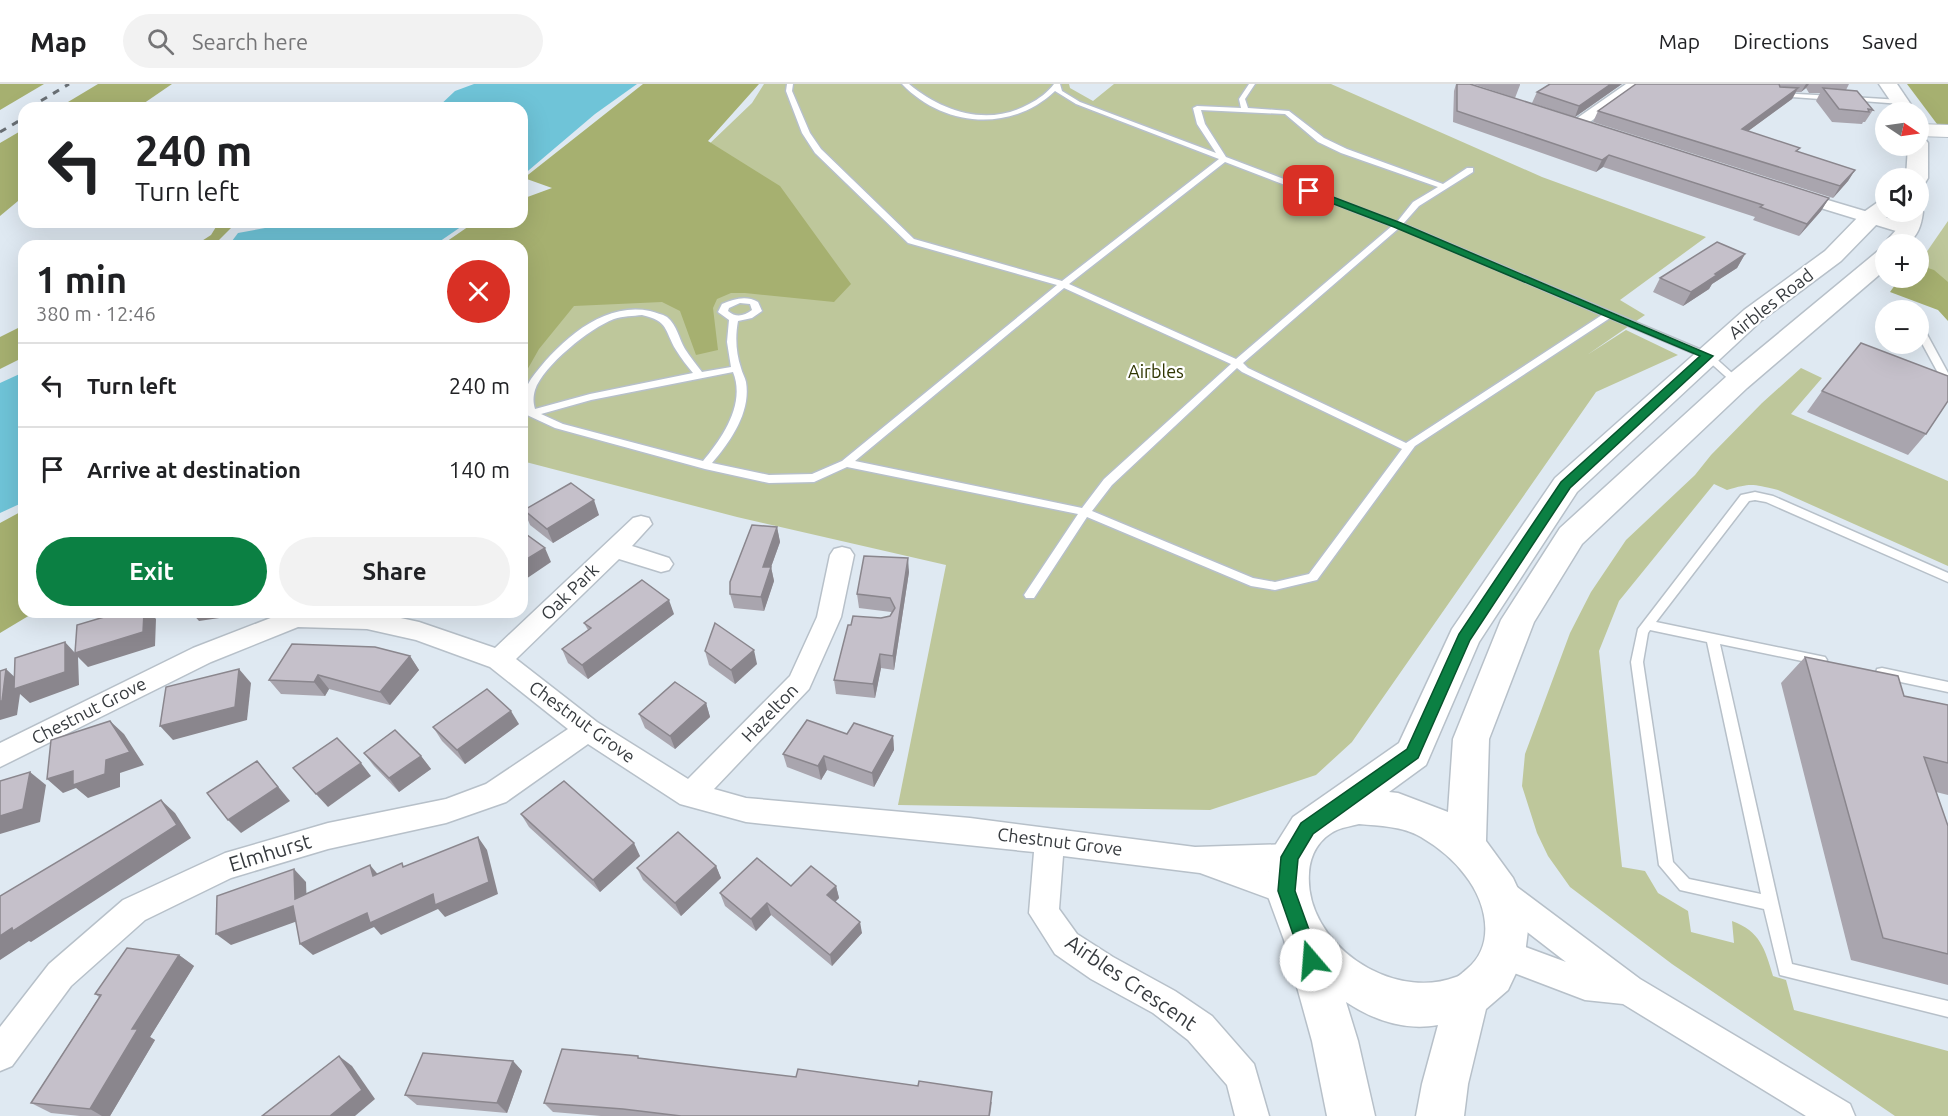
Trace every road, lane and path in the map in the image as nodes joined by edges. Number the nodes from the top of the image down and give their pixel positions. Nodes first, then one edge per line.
1 (790, 84) edge
2 (905, 84) edge
3 (1252, 84) edge
4 (1635, 84) edge
5 (1888, 84) edge
6 (1057, 85) edge
7 (1778, 95) edge
8 (1901, 102) edge
9 (1875, 104) edge
10 (1245, 110) junction
11 (1559, 118) edge
12 (1578, 124) junction
13 (1929, 130) edge
14 (1600, 131) edge
15 (1948, 131) edge
16 (1224, 159) junction
17 (1470, 170) dead end
18 (1442, 186) junction
19 (1779, 190) edge
20 (1875, 213) edge
21 (1875, 215) edge
22 (1398, 225) junction
23 (1875, 265) edge
24 (1063, 284) junction
25 (1609, 314) junction
26 (734, 319) dead end
27 (1929, 347) edge
28 (1708, 356) junction
29 (1237, 363) junction
30 (736, 369) junction
31 (699, 375) junction
32 (1737, 382) junction
33 (1948, 382) edge
34 (531, 413) junction
35 (1408, 448) junction
36 (846, 463) junction
37 (705, 465) junction
38 (1085, 512) junction
39 (641, 524) dead end
40 (615, 549) junction
41 (842, 555) dead end
42 (661, 564) dead end
43 (1948, 578) edge
44 (1030, 595) dead end
45 (289, 618) edge
46 (339, 618) edge
47 (1647, 625) junction
48 (1712, 638) junction
49 (499, 660) junction
50 (1832, 663) edge
51 (1865, 669) edge
52 (1948, 687) edge
53 (588, 730) junction
54 (0, 756) edge
55 (690, 795) junction
56 (1328, 815) junction
57 (1050, 840) junction
58 (1466, 847) junction
59 (1288, 874) junction
60 (1498, 891) junction
61 (1770, 903) junction
62 (1305, 939) junction
63 (1504, 954) junction
64 (1629, 990) junction
65 (1467, 997) junction
66 (1948, 1009) edge
67 (0, 1054) edge
68 (1252, 1116) edge
69 (1351, 1116) edge
70 (1440, 1116) edge
71 (1838, 1116) edge

1 - 24 lane
2 - 6 lane
3 - 10 lane
4 - 12 street
5 - 8 main road
6 - 16 lane
7 - 9 lane
10 - 16 lane
10 - 18 lane
11 - 12 street
12 - 14 street
13 - 15 street
16 - 22 lane
16 - 24 lane
17 - 18 lane
18 - 22 lane
19 - 20 street
21 - 28 main road, Airbles Road
22 - 25 lane
22 - 29 lane
23 - 32 main road, Airbles Road
24 - 29 lane
24 - 36 lane
25 - 28 lane
25 - 35 lane
26 - 30 lane
27 - 33 lane
28 - 32 lane
28 - 56 main road, Airbles Road
29 - 35 lane
29 - 38 lane
30 - 31 lane
30 - 37 lane
31 - 34 lane
31 - 34 lane
32 - 58 main road, Airbles Road
34 - 37 lane
35 - 38 lane
36 - 37 lane
36 - 38 lane
38 - 44 lane
39 - 40 street, Oak Park
40 - 42 street, Oak Park
40 - 49 street, Oak Park
41 - 55 street, Hazelton
43 - 47 lane
45 - 54 street, Chestnut Grove
46 - 49 street, Chestnut Grove
47 - 48 lane
47 - 61 lane
48 - 50 lane
48 - 61 lane
49 - 53 street, Chestnut Grove
51 - 52 lane
53 - 55 street, Chestnut Grove
53 - 67 street, Elmhurst
55 - 57 street, Chestnut Grove
56 - 58 main road, Airbles Road
56 - 59 main road, Airbles Road
57 - 59 street, Chestnut Grove
57 - 68 street, Airbles Crescent
58 - 60 main road, Airbles Road
59 - 62 main road, Airbles Road
60 - 63 main road, Airbles Road
60 - 64 street
61 - 66 lane
62 - 65 main road, Airbles Road
62 - 69 main road, Airbles Road
63 - 64 street
63 - 65 main road, Airbles Road
64 - 71 street
65 - 70 main road

